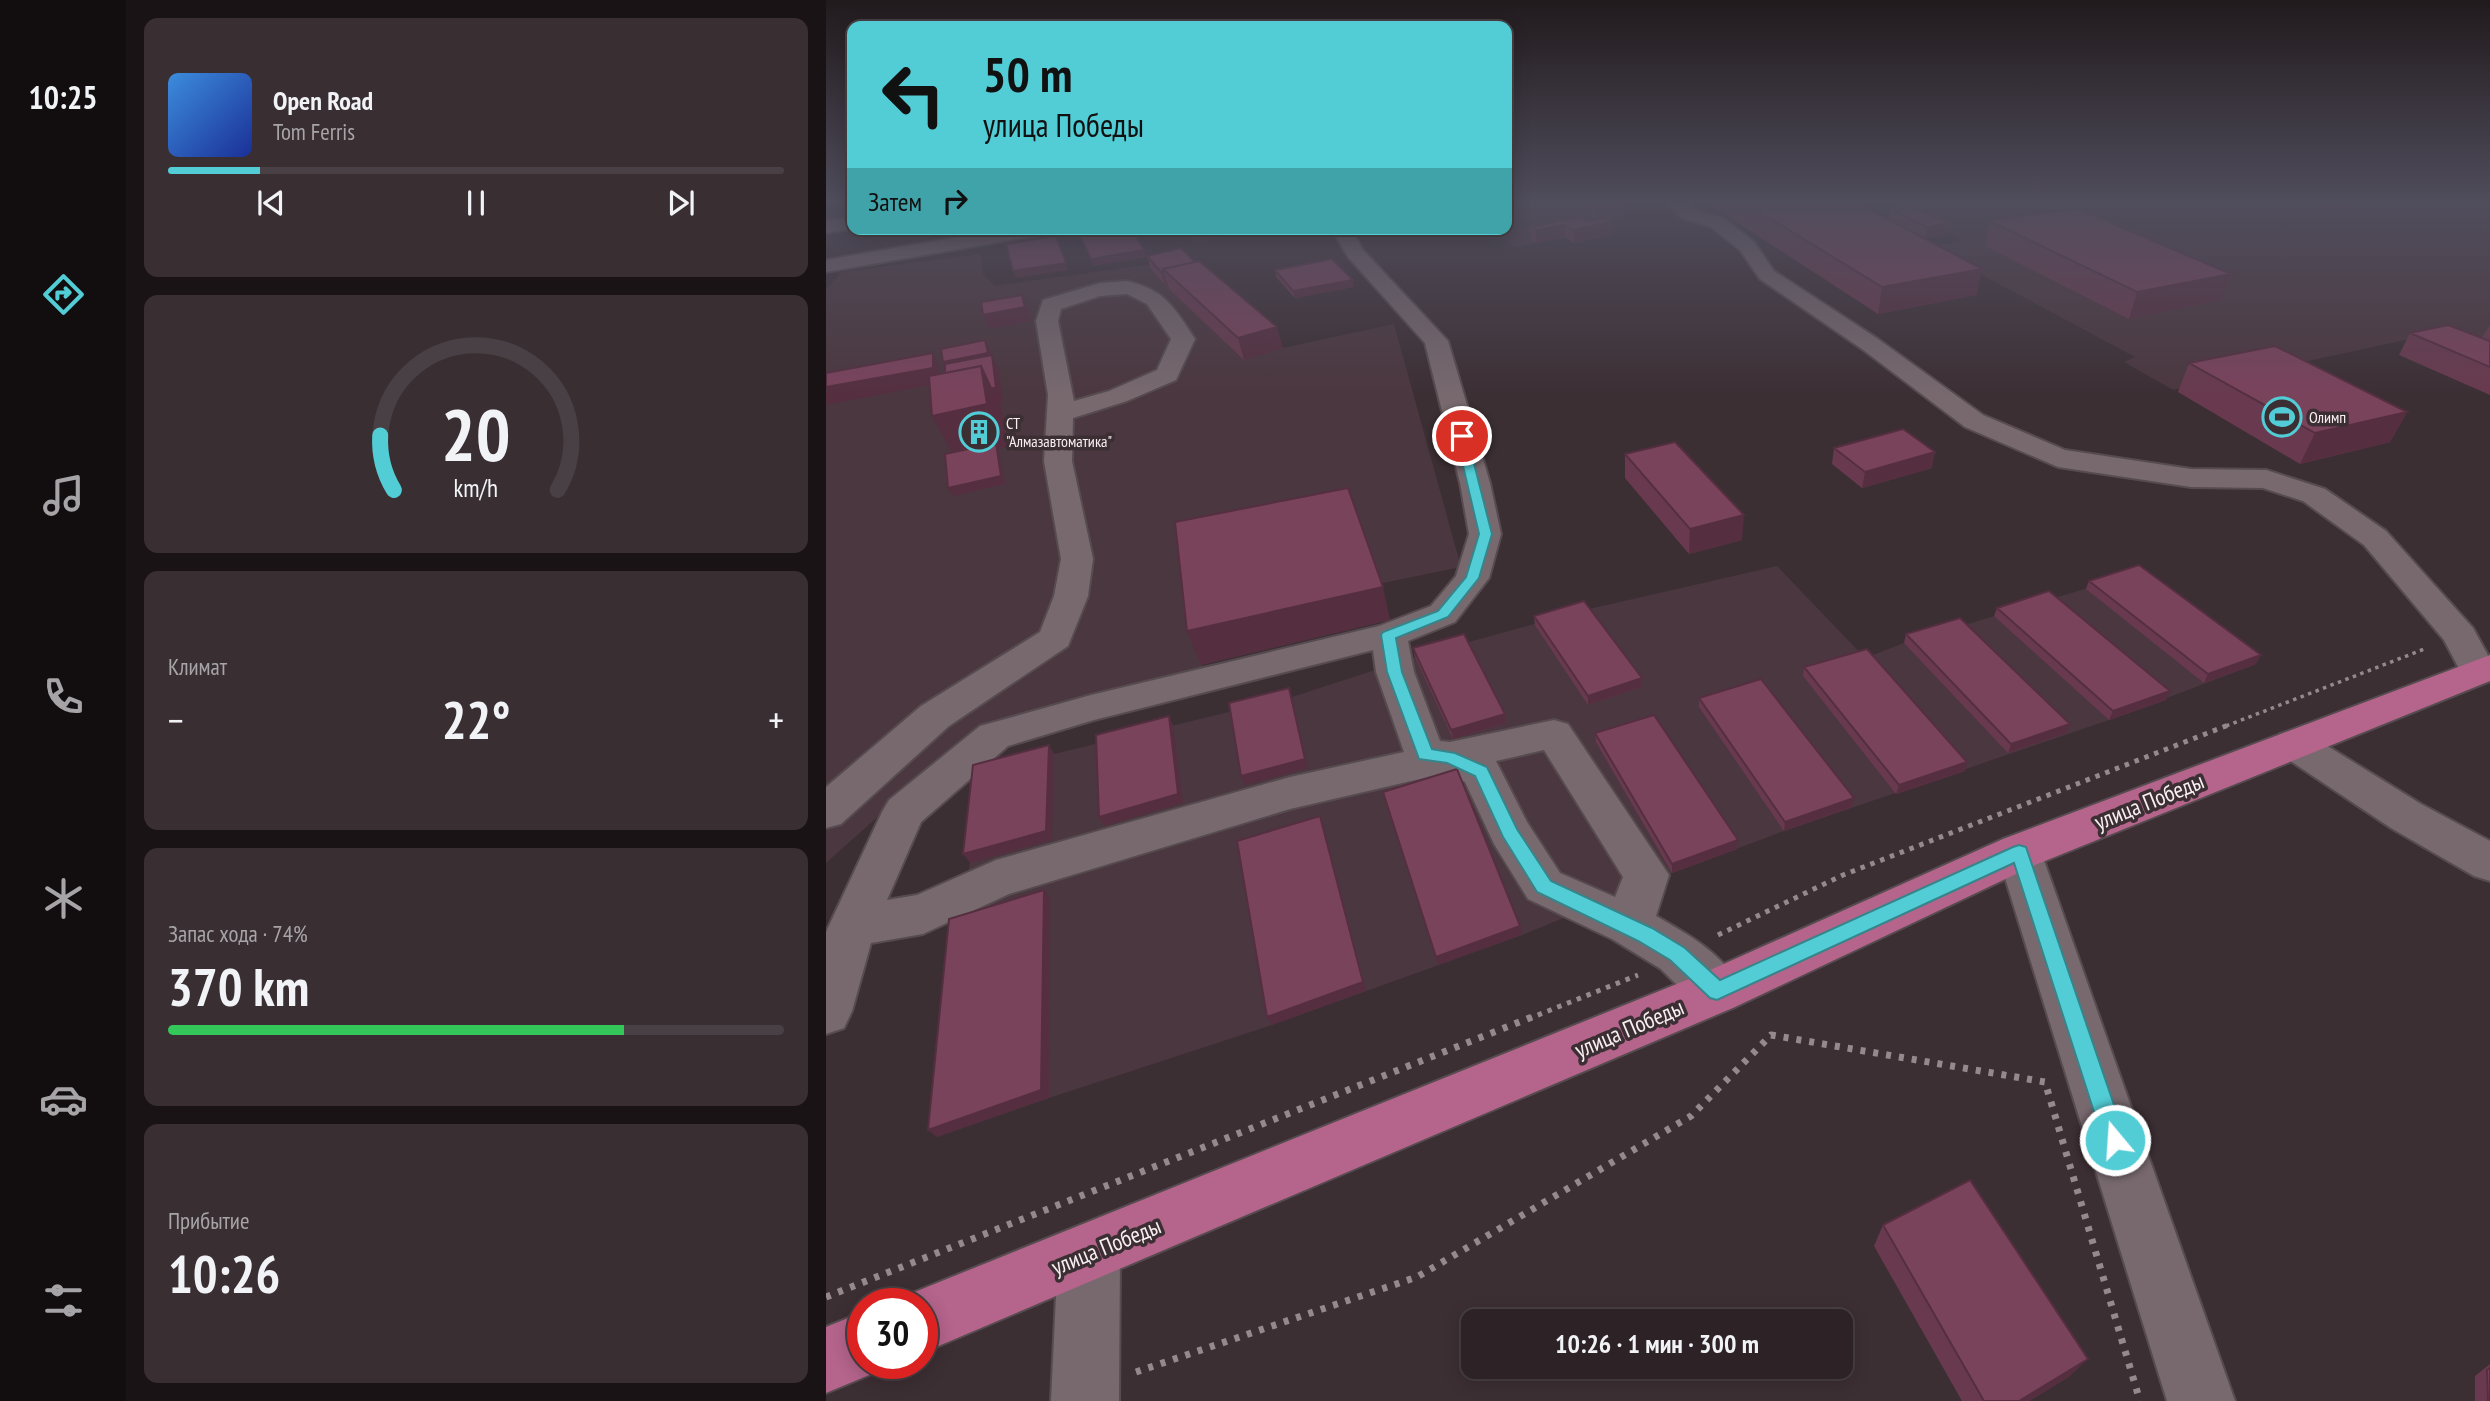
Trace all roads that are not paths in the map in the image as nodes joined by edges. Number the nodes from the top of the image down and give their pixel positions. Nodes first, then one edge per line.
1 (1366, 265) edge
2 (1760, 265) edge
3 (1060, 414) junction
4 (1389, 635) junction
5 (2484, 669) edge
6 (2294, 744) junction
7 (1450, 757) junction
8 (826, 811) edge
9 (2019, 852) junction
10 (2490, 863) edge
11 (1629, 925) junction
12 (852, 926) junction
13 (1717, 991) junction
14 (826, 1011) edge
15 (1089, 1254) junction
16 (938, 1315) edge
17 (847, 1351) edge
18 (826, 1360) edge
19 (1085, 1395) edge
20 (2201, 1401) edge

1 - 4 street
2 - 5 street
3 - 3 street
3 - 8 street
4 - 7 street
4 - 12 street
5 - 6 main road, улица Победы
6 - 9 main road, улица Победы
6 - 10 street
7 - 11 street
7 - 11 street
7 - 12 street
9 - 13 main road, улица Победы
9 - 20 street
11 - 13 street
12 - 14 street
13 - 15 main road, улица Победы
15 - 16 main road, улица Победы
15 - 19 street
17 - 18 main road

